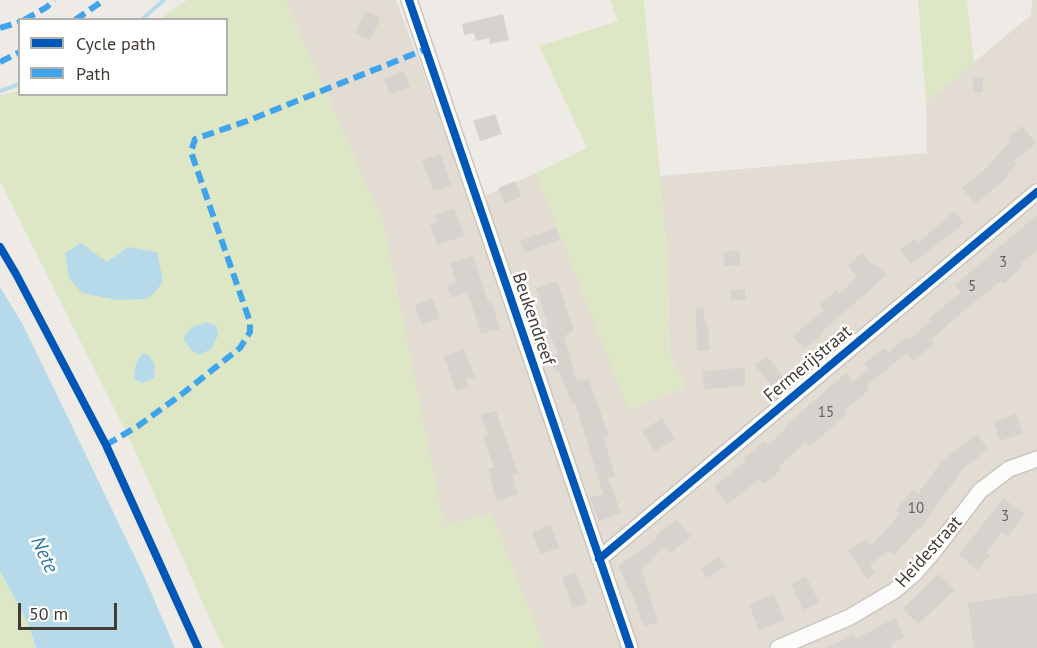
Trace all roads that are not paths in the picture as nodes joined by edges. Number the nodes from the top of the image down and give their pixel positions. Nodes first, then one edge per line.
1 (409, 0) edge
2 (1037, 192) edge
3 (1037, 459) edge
4 (599, 559) junction
5 (630, 648) edge
6 (778, 648) edge

1 - 4 street, Beukendreef
2 - 4 street, Fermerijstraat
3 - 6 street, Heidestraat
4 - 5 street, Beukendreef

